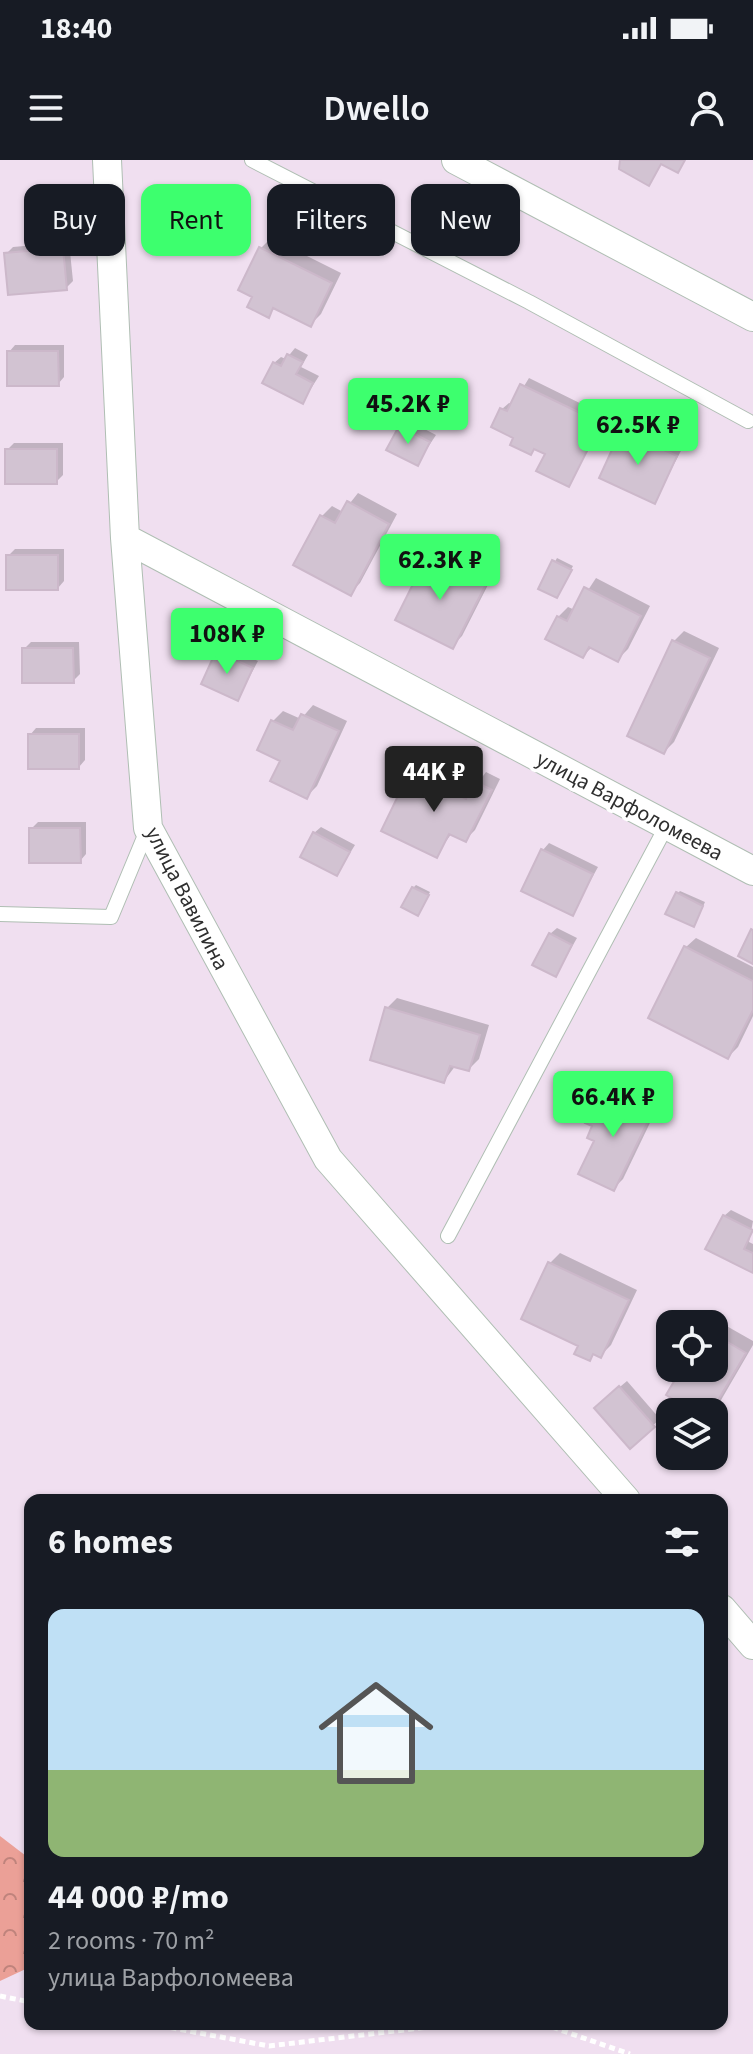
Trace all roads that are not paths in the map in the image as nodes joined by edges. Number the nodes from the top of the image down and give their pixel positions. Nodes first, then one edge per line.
1 (107, 160) edge
2 (252, 160) edge
3 (456, 160) edge
4 (753, 317) edge
5 (748, 421) dead end
6 (125, 538) junction
7 (667, 825) junction
8 (148, 828) junction
9 (753, 871) edge
10 (0, 914) edge
11 (448, 1236) dead end
12 (621, 1494) edge
13 (728, 1616) edge
14 (753, 1645) edge

1 - 6 street, улица Вавилина
2 - 5 lane
3 - 4 street
6 - 7 street, улица Варфоломеева
6 - 8 street, улица Вавилина
7 - 9 street, улица Варфоломеева
7 - 11 lane
8 - 10 lane
8 - 12 street, улица Вавилина
13 - 14 street

